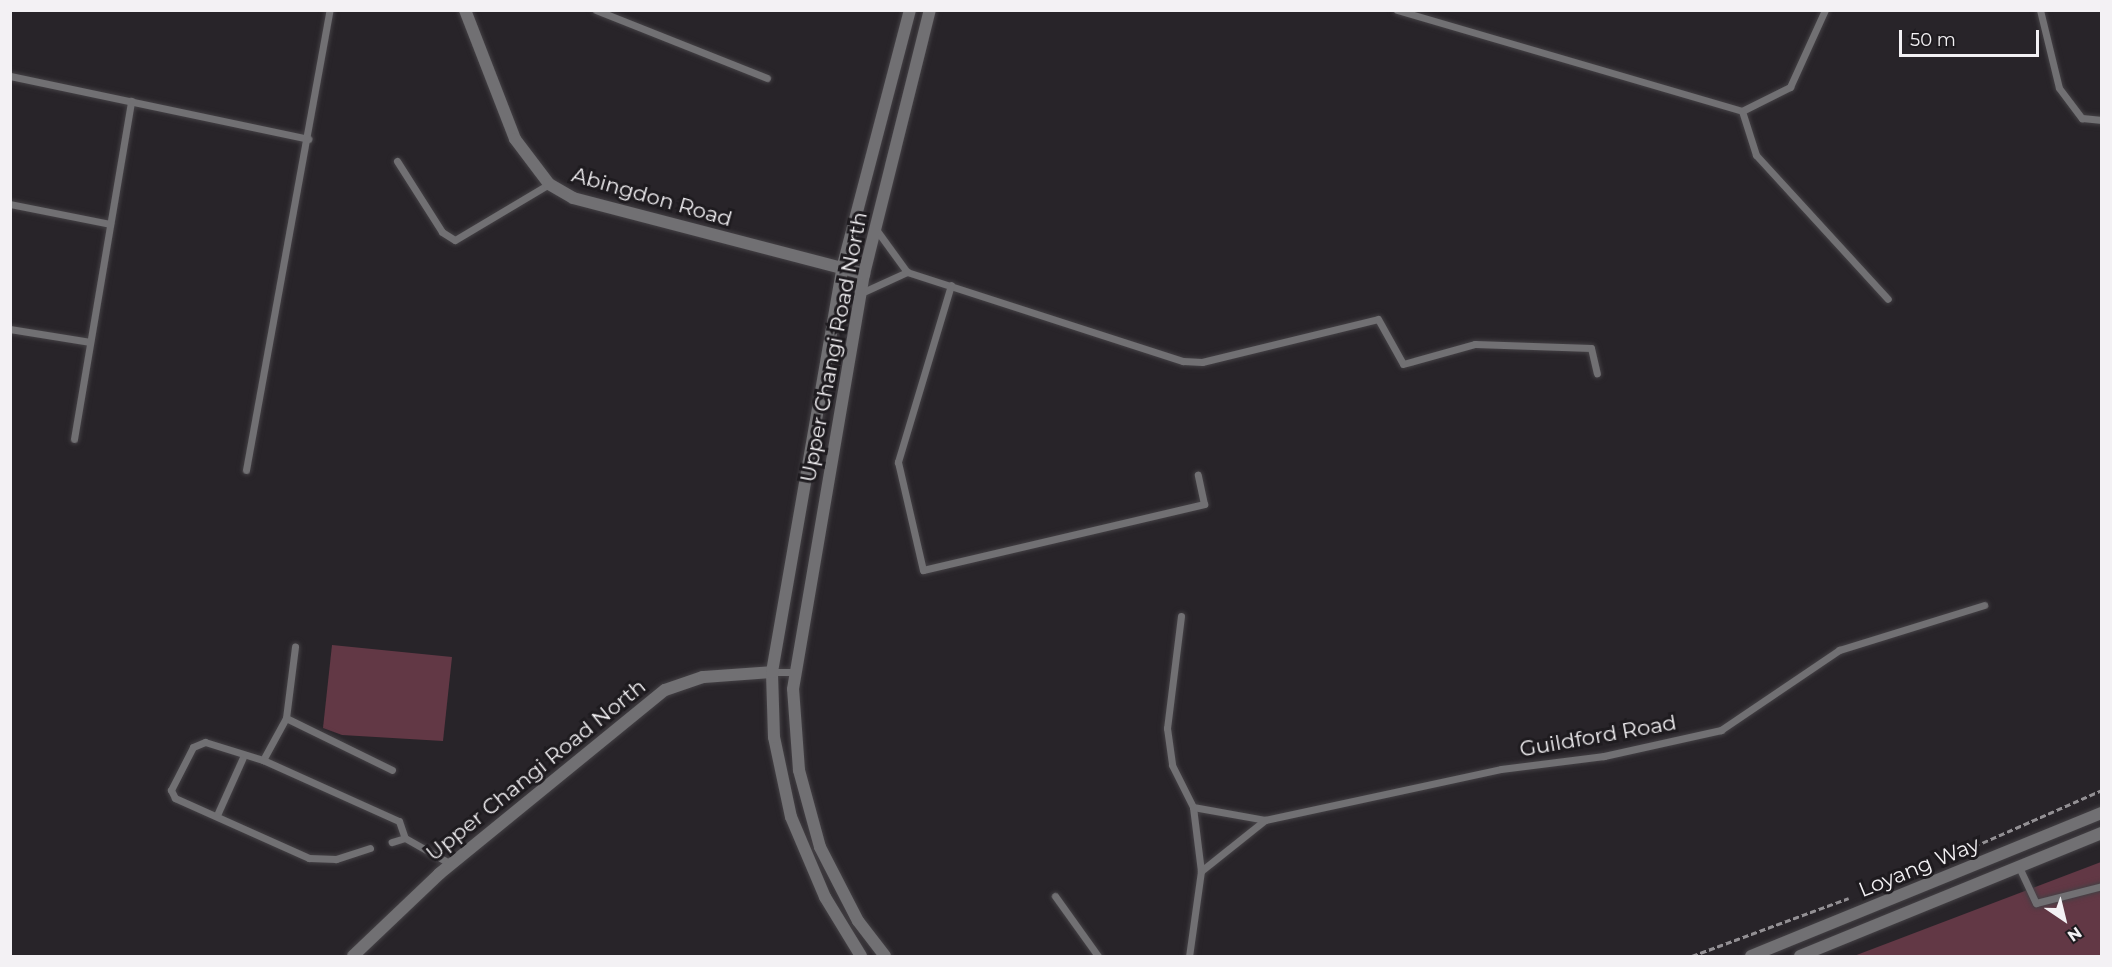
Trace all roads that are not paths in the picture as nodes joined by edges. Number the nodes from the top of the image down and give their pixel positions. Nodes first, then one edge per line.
1 (330, 10) edge
2 (465, 10) edge
3 (596, 10) edge
4 (910, 10) edge
5 (930, 10) edge
6 (1397, 10) edge
7 (1825, 10) edge
8 (2040, 10) edge
9 (10, 76) edge
10 (767, 78) dead end
11 (131, 101) junction
12 (1742, 111) junction
13 (2102, 120) edge
14 (308, 139) junction
15 (397, 161) dead end
16 (549, 184) junction
17 (10, 204) edge
18 (110, 224) junction
19 (875, 228) junction
20 (842, 269) junction
21 (907, 272) junction
22 (864, 274) junction
23 (951, 285) junction
24 (861, 293) junction
25 (1888, 299) dead end
26 (10, 329) edge
27 (90, 342) junction
28 (1596, 373) dead end
29 (74, 439) dead end
30 (246, 470) dead end
31 (1198, 475) dead end
32 (1984, 605) dead end
33 (1181, 616) dead end
34 (295, 647) dead end
35 (772, 672) junction
36 (794, 672) junction
37 (286, 718) junction
38 (244, 755) junction
39 (263, 760) junction
40 (392, 770) dead end
41 (1192, 807) junction
42 (2102, 813) edge
43 (217, 815) junction
44 (1265, 820) junction
45 (2102, 833) edge
46 (405, 838) junction
47 (392, 842) dead end
48 (370, 848) dead end
49 (451, 864) junction
50 (2019, 867) junction
51 (1201, 871) junction
52 (2102, 886) edge
53 (1055, 896) dead end
54 (353, 957) edge
55 (861, 957) edge
56 (885, 957) edge
57 (1098, 957) edge
58 (1189, 957) edge
59 (1751, 957) edge
60 (1800, 957) edge

1 - 14 lane
2 - 16 street, Abingdon Road
3 - 10 lane
4 - 20 street, Upper Changi Road North
5 - 19 street, Upper Changi Road North
6 - 12 lane
7 - 12 lane
8 - 13 lane
9 - 11 lane
11 - 14 lane
11 - 18 lane
12 - 25 lane
14 - 30 lane
15 - 16 lane
16 - 20 street, Abingdon Road
17 - 18 lane
18 - 27 lane
19 - 21 lane
19 - 22 street, Upper Changi Road North
20 - 22 street, Abingdon Road
20 - 35 street, Upper Changi Road North
21 - 23 lane
21 - 24 lane
22 - 24 street, Upper Changi Road North
23 - 28 lane
23 - 31 lane
24 - 36 street, Upper Changi Road North
26 - 27 lane
27 - 29 lane
32 - 44 lane, Guildford Road
33 - 41 lane
34 - 37 lane
35 - 36 lane, Upper Changi Road North
35 - 49 street, Upper Changi Road North
35 - 55 street, Upper Changi Road North
36 - 56 street
37 - 39 lane
37 - 40 lane
38 - 39 lane
38 - 43 lane
38 - 43 lane
39 - 46 lane
41 - 44 lane, Guildford Road
41 - 51 lane
42 - 59 street, Loyang Way
43 - 48 lane
44 - 51 lane
45 - 50 street, Loyang Way
46 - 47 lane
46 - 49 lane
49 - 54 street, Upper Changi Road North
50 - 52 lane
50 - 60 street, Loyang Way
51 - 58 lane
53 - 57 lane

